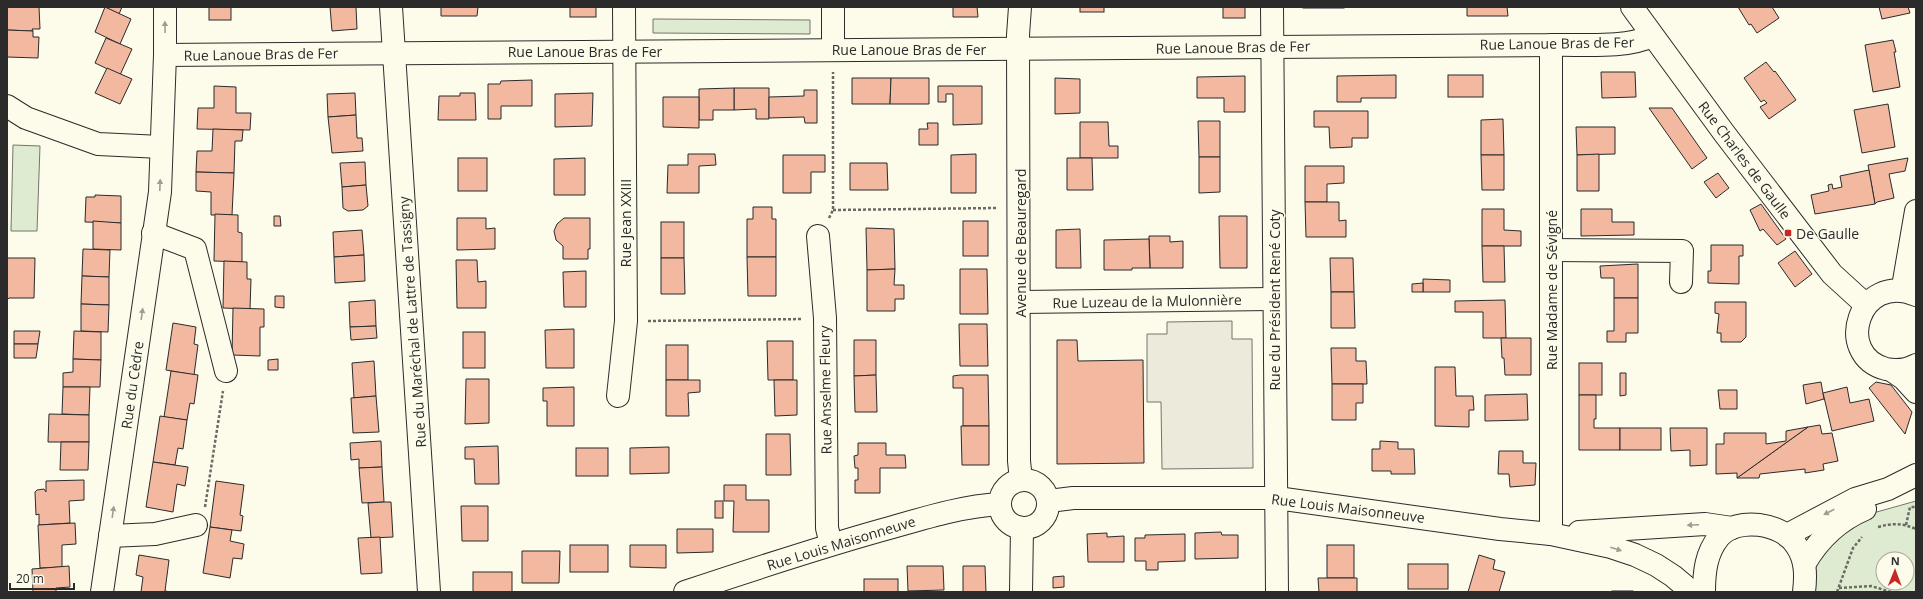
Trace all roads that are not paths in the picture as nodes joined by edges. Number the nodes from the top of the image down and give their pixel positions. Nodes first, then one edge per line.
1 (165, 7) edge
2 (391, 7) edge
3 (624, 7) edge
4 (833, 7) edge
5 (1020, 7) edge
6 (1272, 7) edge
7 (1632, 7) edge
8 (1652, 36) junction
9 (1551, 45) junction
10 (1273, 46) junction
11 (833, 49) junction
12 (1019, 49) junction
13 (624, 51) junction
14 (394, 52) junction
15 (165, 55) junction
16 (7, 106) edge
17 (161, 147) junction
18 (1916, 211) edge
19 (154, 234) junction
20 (818, 236) road end
21 (1551, 250) junction
22 (1681, 282) dead end
23 (1910, 292) edge
24 (1274, 299) junction
25 (1020, 302) junction
26 (1866, 305) junction
27 (1916, 365) edge
28 (1891, 370) junction
29 (226, 371) road end
30 (1916, 392) edge
31 (618, 396) dead end
32 (1916, 475) edge
33 (1021, 480) junction
34 (1916, 491) edge
35 (1277, 498) junction
36 (1049, 501) junction
37 (1000, 504) junction
38 (196, 525) road end
39 (1022, 528) junction
40 (1732, 528) junction
41 (1551, 534) junction
42 (1787, 535) junction
43 (110, 536) junction
44 (831, 544) junction
45 (1805, 563) junction
46 (102, 592) edge
47 (429, 592) edge
48 (685, 592) edge
49 (1021, 592) edge
50 (1277, 592) edge
51 (1692, 592) edge
52 (1704, 592) edge
53 (1804, 592) edge

15 -> 1 street, Rue du Cèdre
2 - 14 street, Rue du Maréchal de Lattre de Tassigny
3 - 13 street, Rue Jean XXIII
4 - 11 street
5 - 12 street, Avenue de Beauregard
6 - 10 street, Rue du Président René Coty
7 - 8 street, Rue Charles de Gaulle
8 - 9 street, Rue Lanoue Bras de Fer
8 - 26 street, Rue Charles de Gaulle
9 - 10 street, Rue Lanoue Bras de Fer
9 - 21 street, Rue Madame de Sévigné
10 - 12 street, Rue Lanoue Bras de Fer
10 - 24 street, Rue du Président René Coty
11 - 12 street, Rue Lanoue Bras de Fer
11 - 13 street, Rue Lanoue Bras de Fer
12 - 25 street, Avenue de Beauregard
13 - 14 street, Rue Lanoue Bras de Fer
13 - 31 street, Rue Jean XXIII
14 - 15 street, Rue Lanoue Bras de Fer
14 - 47 street, Rue du Maréchal de Lattre de Tassigny
15 - 17 street, Rue du Cèdre
16 - 17 street
19 -> 17 street, Rue du Cèdre
18 - 23 street
19 - 29 street
43 -> 19 street, Rue du Cèdre
20 - 44 street, Rue Anselme Fleury
21 - 22 street
21 - 41 street, Rue Madame de Sévigné
23 - 26 street
24 - 25 street, Rue Luzeau de la Mulonnière
24 - 35 street, Rue du Président René Coty
25 - 33 street, Avenue de Beauregard
26 - 28 street
27 - 28 street
28 - 30 street
32 -> 42 street
33 - 36 street
33 - 37 street
34 - 45 street
35 - 36 street, Rue Louis Maisonneuve
35 - 41 street, Rue Louis Maisonneuve
35 - 50 street, Rue du Président René Coty
36 - 39 street
37 - 39 street
37 - 44 street, Rue Louis Maisonneuve
38 - 43 street
39 - 49 street
40 -> 41 street, Rue Louis Maisonneuve
40 - 42 street
40 - 52 street
41 -> 51 street, Rue Louis Maisonneuve
42 - 45 street
43 - 46 street, Rue du Cèdre
44 - 48 street, Rue Louis Maisonneuve
45 - 53 street

